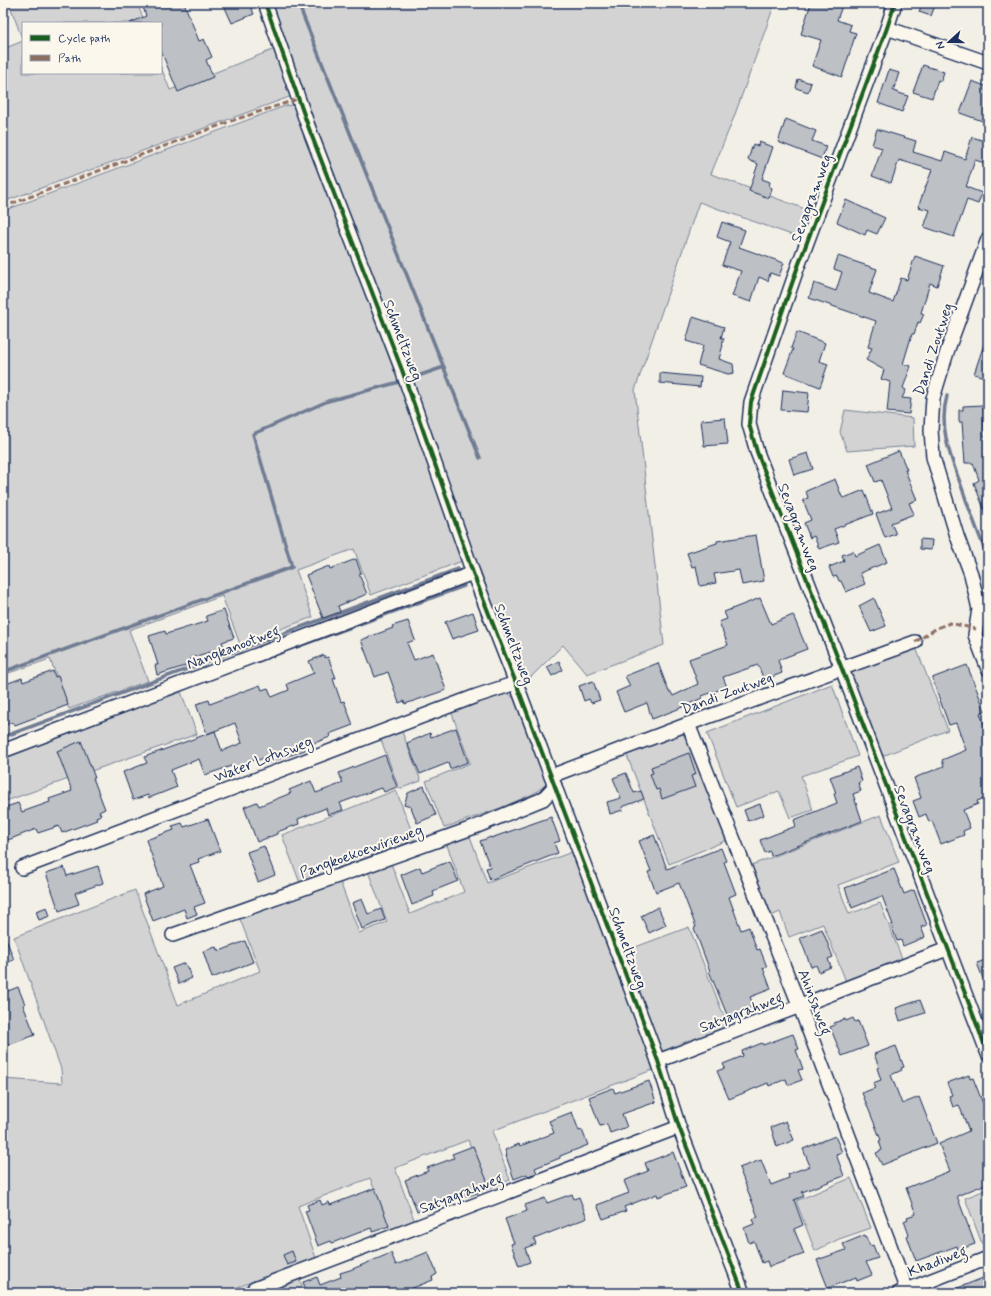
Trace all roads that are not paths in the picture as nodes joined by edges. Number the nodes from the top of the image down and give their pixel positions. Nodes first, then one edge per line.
1 (264, 3) edge
2 (895, 3) edge
3 (887, 28) junction
4 (988, 63) edge
5 (988, 239) edge
6 (473, 573) junction
7 (915, 642) dead end
8 (842, 669) junction
9 (988, 669) edge
10 (516, 683) junction
11 (688, 724) junction
12 (3, 751) edge
13 (553, 781) junction
14 (22, 868) dead end
15 (173, 935) dead end
16 (947, 949) junction
17 (800, 1007) junction
18 (988, 1054) edge
19 (658, 1061) junction
20 (679, 1127) junction
21 (988, 1258) edge
22 (254, 1289) dead end
23 (905, 1292) edge
24 (743, 1293) edge

1 - 6 street, Schmeltzweg
2 - 3 street, Sevagramweg
3 - 4 street
3 - 8 street, Sevagramweg
5 - 9 street, Dandi Zoutweg
6 - 10 street, Schmeltzweg
6 - 12 street, Nangkanootweg
7 - 8 street, Dandi Zoutweg
8 - 11 street, Dandi Zoutweg
8 - 16 street, Sevagramweg
10 - 13 street, Schmeltzweg
10 - 14 street, Water Lotusweg
11 - 13 street, Dandi Zoutweg
11 - 17 street, Ahinsaweg
13 - 15 street, Pangkoekoewirieweg
13 - 19 street, Schmeltzweg
16 - 17 street, Satyagrahweg
16 - 18 street, Sevagramweg
17 - 19 street, Satyagrahweg
17 - 23 street, Ahinsaweg
19 - 20 street, Schmeltzweg
20 - 22 street, Satyagrahweg
20 - 24 street, Schmeltzweg
21 - 23 street, Khadiweg

